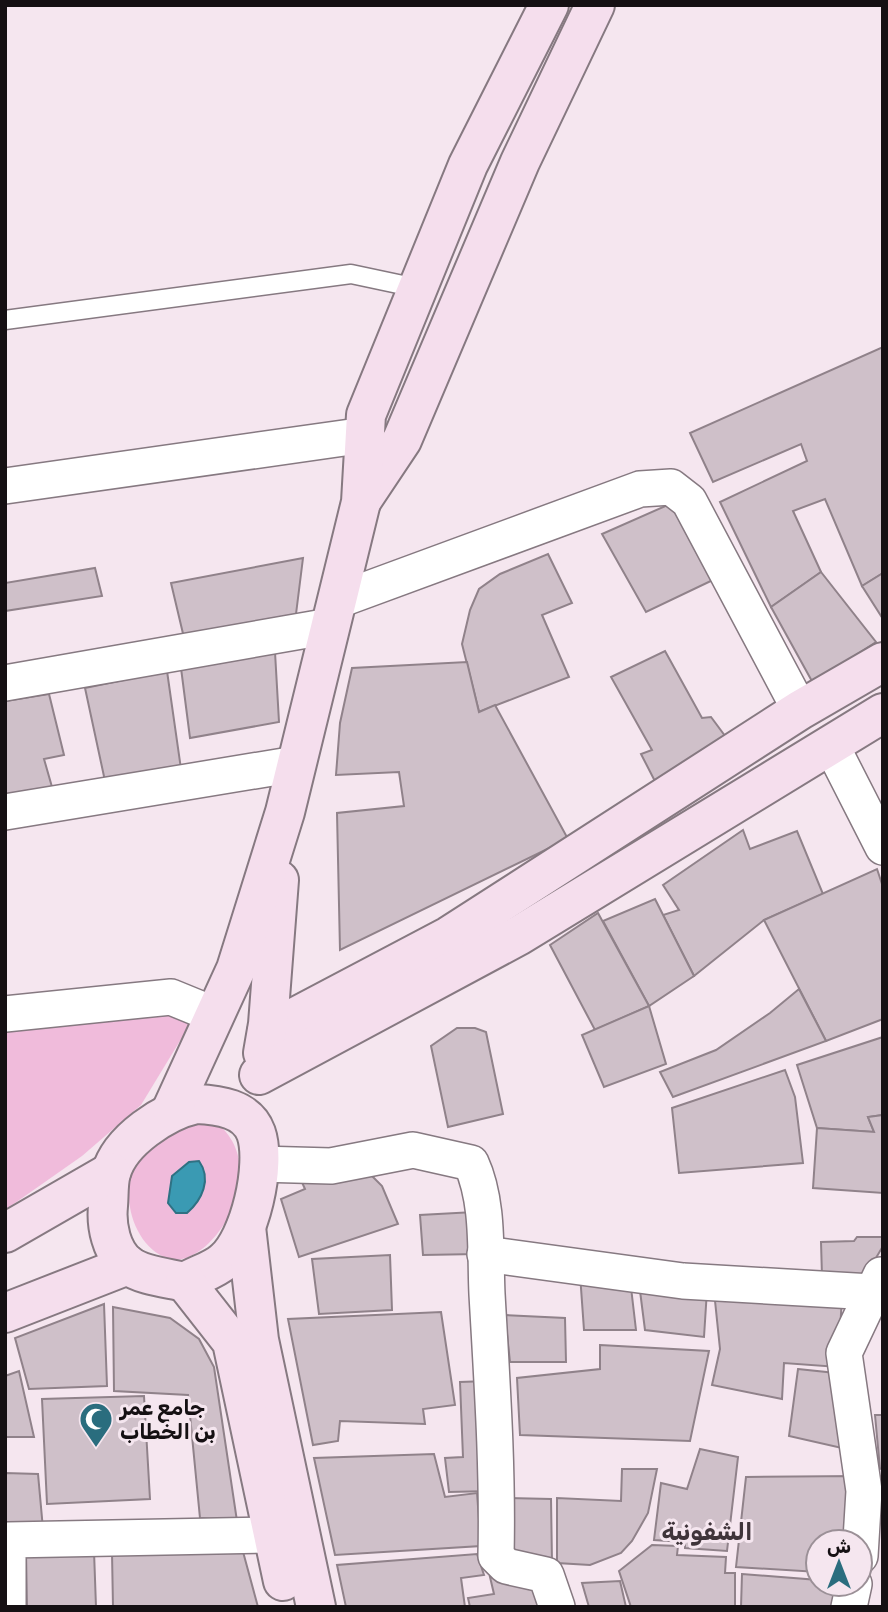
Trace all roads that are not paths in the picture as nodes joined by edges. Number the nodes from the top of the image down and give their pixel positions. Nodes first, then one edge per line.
1 (549, 5) edge
2 (595, 5) edge
3 (417, 288) junction
4 (5, 320) edge
5 (365, 435) junction
6 (5, 486) edge
7 (361, 502) junction
8 (333, 613) junction
9 (883, 662) edge
10 (5, 682) edge
11 (800, 710) junction
12 (883, 713) edge
13 (831, 745) junction
14 (296, 764) junction
15 (285, 811) junction
16 (5, 812) edge
17 (883, 847) edge
18 (5, 1014) edge
19 (215, 1015) junction
20 (267, 1032) junction
21 (259, 1075) junction
22 (172, 1109) junction
23 (257, 1147) junction
24 (111, 1172) junction
25 (246, 1227) junction
26 (5, 1233) edge
27 (485, 1254) junction
28 (128, 1265) junction
29 (186, 1282) junction
30 (877, 1282) edge
31 (5, 1313) edge
32 (862, 1528) edge
33 (273, 1535) junction
34 (8, 1607) edge
35 (288, 1607) edge
36 (316, 1607) edge
37 (557, 1607) edge

1 - 3 main road
2 - 7 main road
3 - 4 lane
3 - 5 main road
5 - 6 street
5 - 7 main road
7 - 8 main road
8 - 10 street
8 - 11 street
8 - 14 main road
9 - 11 main road
11 - 20 main road
12 - 13 main road
13 - 17 street
13 - 21 main road
14 - 15 main road
14 - 16 street
15 - 19 main road
15 - 20 main road
18 - 19 street
19 - 22 main road
20 - 21 main road
21 - 23 main road
22 - 23 main road
22 - 24 main road
23 - 25 main road
23 - 27 street
24 - 26 main road
24 - 28 main road
25 - 29 main road
25 - 36 main road
27 - 30 street
27 - 37 street
28 - 29 main road
28 - 31 main road
29 - 33 main road
30 - 32 street
33 - 34 street
33 - 35 main road

